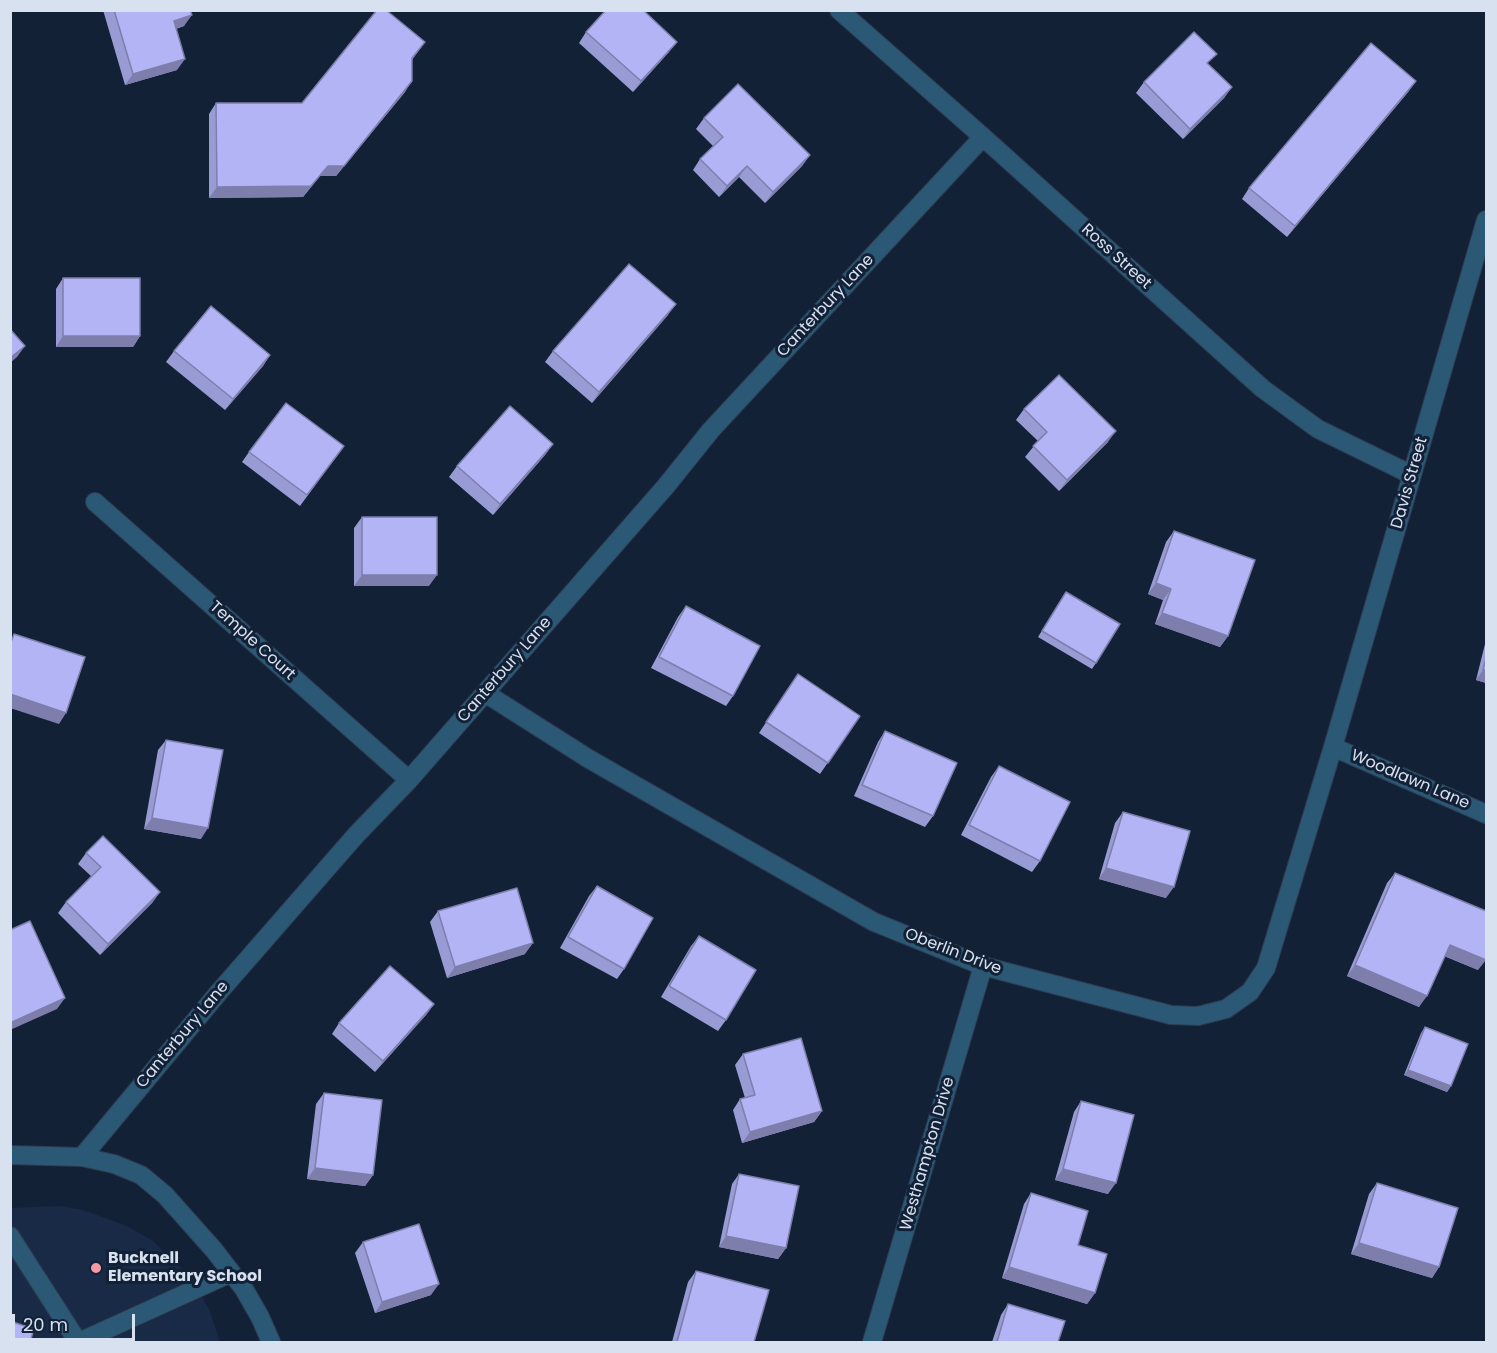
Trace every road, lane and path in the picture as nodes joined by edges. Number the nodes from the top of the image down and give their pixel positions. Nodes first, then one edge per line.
1 (839, 10) edge
2 (983, 137) junction
3 (1486, 220) edge
4 (1412, 476) junction
5 (95, 502) dead end
6 (485, 693) junction
7 (1333, 747) junction
8 (409, 780) junction
9 (1486, 813) edge
10 (983, 966) junction
11 (10, 1155) edge
12 (82, 1157) junction
13 (10, 1236) edge
14 (231, 1273) junction
15 (79, 1342) edge
16 (271, 1342) edge
17 (872, 1342) edge

1 - 2 street, Ross Street
2 - 4 street, Ross Street
2 - 6 street, Canterbury Lane
3 - 4 street, Davis Street
4 - 7 street, Davis Street
5 - 8 street, Temple Court
6 - 8 street, Canterbury Lane
6 - 10 street, Oberlin Drive
7 - 9 street, Woodlawn Lane
7 - 10 street, Oberlin Drive
8 - 12 street, Canterbury Lane
10 - 17 street, Westhampton Drive
11 - 12 street
12 - 14 street
13 - 15 street
14 - 15 street
14 - 16 street

